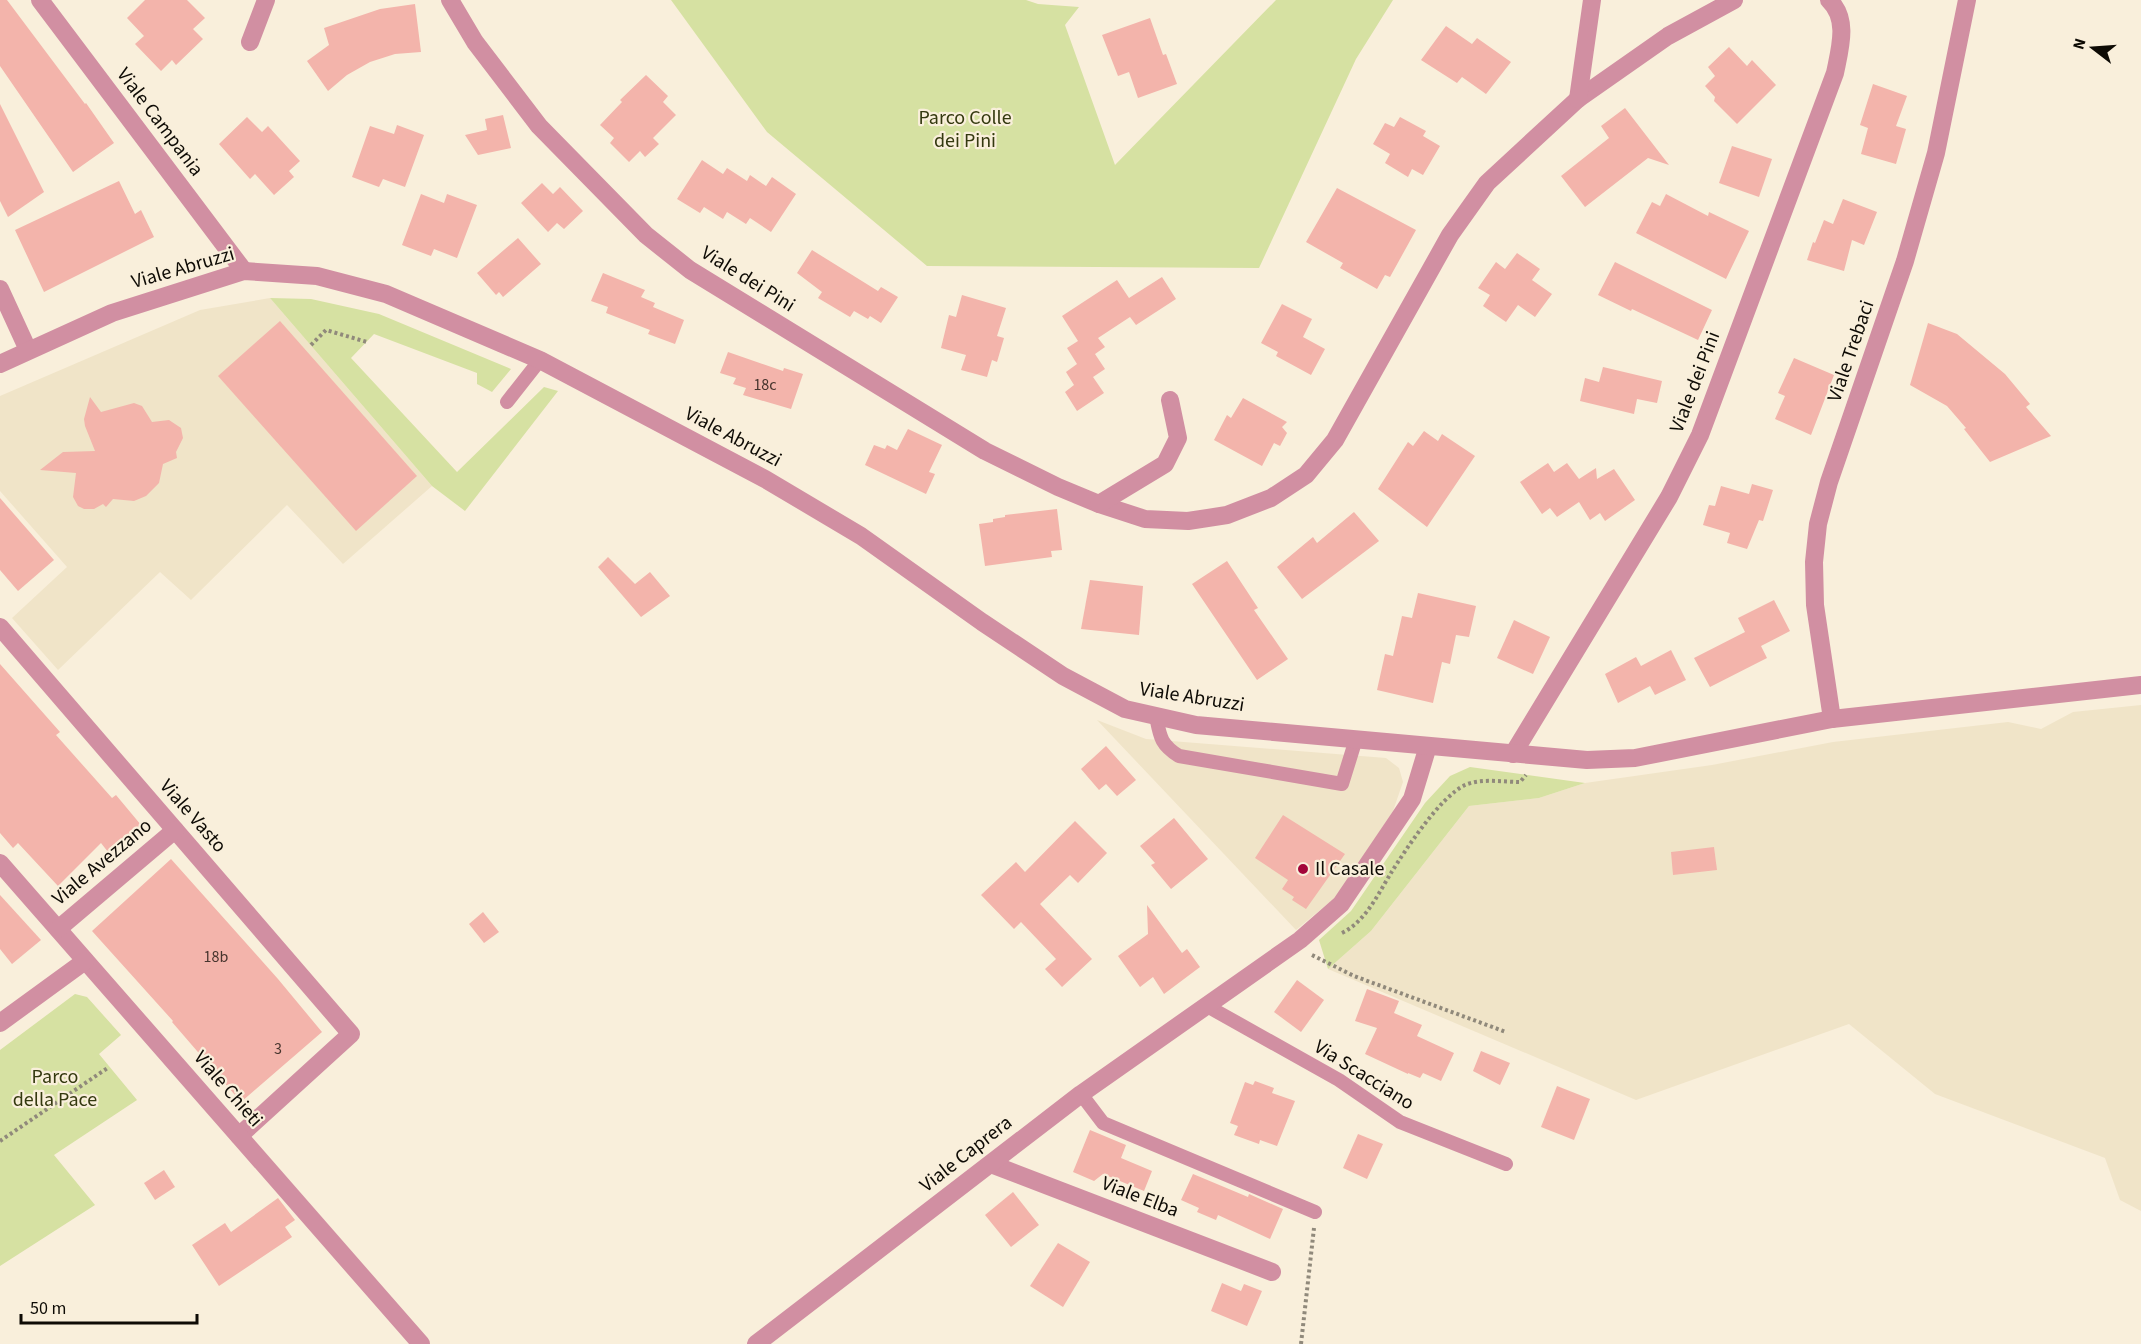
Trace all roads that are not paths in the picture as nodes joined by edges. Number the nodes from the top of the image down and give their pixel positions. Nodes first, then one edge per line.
1 (40, 0) edge
2 (266, 0) edge
3 (450, 0) edge
4 (1592, 0) edge
5 (1734, 0) edge
6 (1829, 0) edge
7 (1967, 0) edge
8 (250, 42) dead end
9 (1578, 99) junction
10 (244, 271) junction
11 (0, 288) edge
12 (28, 350) junction
13 (540, 360) junction
14 (0, 364) edge
15 (1170, 400) dead end
16 (507, 402) dead end
17 (1099, 504) junction
18 (0, 627) edge
19 (2141, 685) edge
20 (1156, 716) junction
21 (1832, 719) junction
22 (1356, 739) junction
23 (1428, 746) junction
24 (1513, 754) junction
25 (175, 830) junction
26 (0, 863) edge
27 (58, 929) junction
28 (85, 961) junction
29 (1207, 1006) junction
30 (0, 1023) edge
31 (1081, 1094) junction
32 (239, 1136) junction
33 (991, 1164) junction
34 (1506, 1164) dead end
35 (1315, 1212) road end
36 (1272, 1272) dead end
37 (421, 1344) edge
38 (756, 1344) edge

1 - 10 street, Viale Campania
2 - 8 street
3 - 17 street, Viale dei Pini
4 - 9 street
5 - 9 street, Viale dei Pini
6 - 24 street, Viale dei Pini
7 - 21 street, Viale Trebaci
9 - 17 street, Viale dei Pini
10 - 12 street, Viale Abruzzi
10 - 13 street, Viale Abruzzi
11 - 12 street
12 - 14 street, Viale Abruzzi
13 - 16 lane
13 - 20 street, Viale Abruzzi
15 - 17 street
18 - 25 street, Viale Vasto
19 - 21 street, Viale Abruzzi
20 - 22 street, Viale Abruzzi
20 - 22 lane
21 - 24 street, Viale Abruzzi
22 - 23 street, Viale Abruzzi
23 - 24 street, Viale Abruzzi
23 - 29 street, Viale Caprera
25 - 27 street, Viale Avezzano
25 - 32 street, Viale Vasto
26 - 27 street, Viale Chieti
27 - 28 street, Viale Chieti
28 - 30 street
28 - 32 street, Viale Chieti
29 - 31 street, Viale Caprera
29 - 34 lane, Via Scacciano
31 - 33 street, Viale Caprera
31 - 35 lane
32 - 37 street, Viale Chieti
33 - 36 street, Viale Elba
33 - 38 street, Viale Caprera

